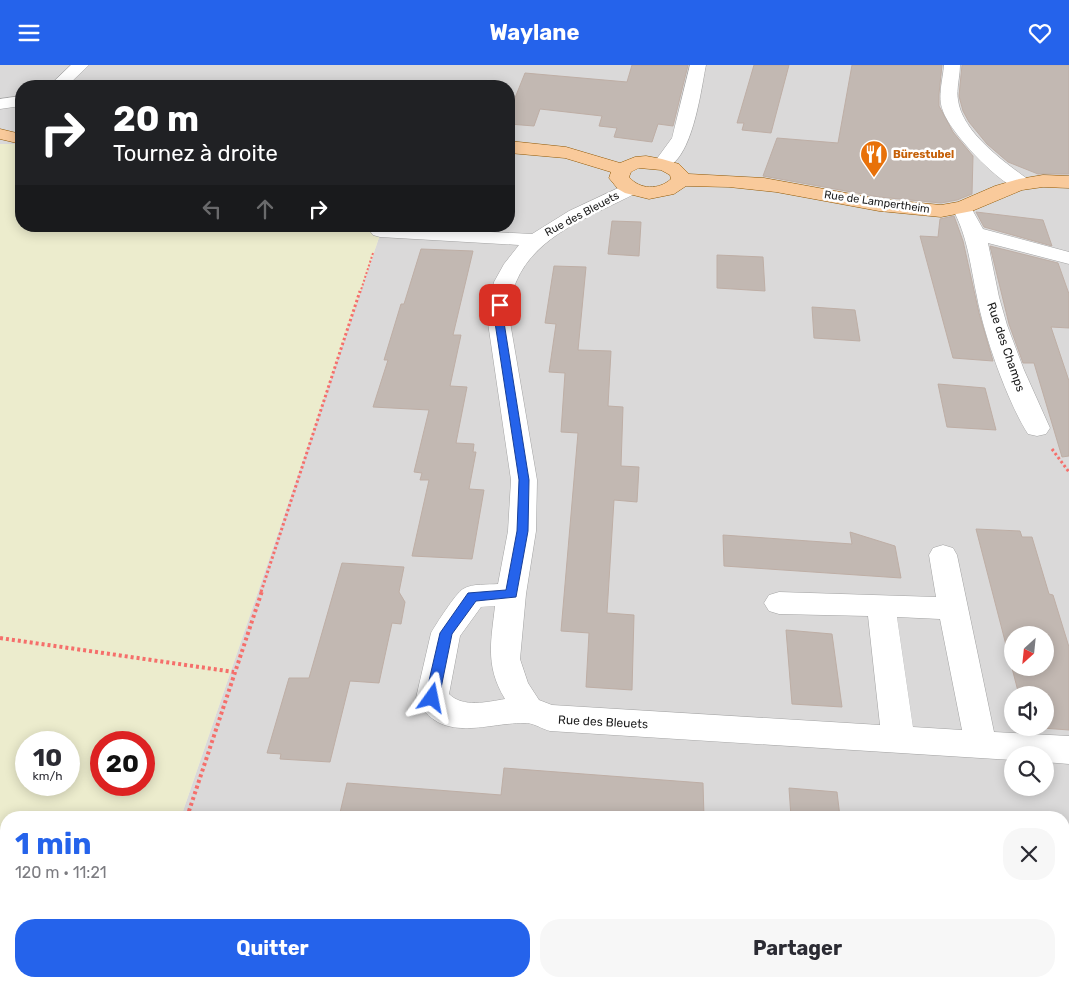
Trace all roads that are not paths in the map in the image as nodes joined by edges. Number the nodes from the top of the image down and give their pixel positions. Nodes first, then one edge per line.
1 (81, 65) edge
2 (698, 65) edge
3 (952, 65) edge
4 (63, 80) edge
5 (15, 102) edge
6 (0, 104) edge
7 (0, 134) edge
8 (15, 138) edge
9 (15, 141) edge
10 (0, 143) edge
11 (515, 148) edge
12 (662, 164) junction
13 (626, 179) junction
14 (681, 180) junction
15 (1069, 182) edge
16 (1022, 184) junction
17 (962, 208) junction
18 (397, 232) edge
19 (977, 234) junction
20 (535, 240) junction
21 (1069, 258) edge
22 (1037, 428) dead end
23 (943, 555) dead end
24 (511, 594) junction
25 (779, 603) dead end
26 (881, 605) junction
27 (953, 609) junction
28 (528, 709) junction
29 (898, 739) junction
30 (982, 745) junction
31 (1069, 750) edge

1 - 4 street
2 - 12 street
3 - 16 street
5 - 6 street
7 - 8 main road
9 - 10 main road
11 - 13 main road
12 - 13 main road
12 - 14 main road
13 - 14 main road
13 - 20 street, Rue des Bleuets
14 - 17 main road, Rue de Lampertheim
15 - 16 main road, Rue de Lampertheim
16 - 17 main road, Rue de Lampertheim
17 - 19 street, Rue des Champs
18 - 20 street, Rue des Bleuets
19 - 21 street
19 - 22 street, Rue des Champs
20 - 24 street, Rue des Bleuets
23 - 27 street
24 - 28 street, Rue des Bleuets
24 - 28 street
25 - 26 street
26 - 27 street
26 - 29 street
27 - 30 street
28 - 29 street, Rue des Bleuets
29 - 30 street, Rue des Bleuets
30 - 31 street, Rue des Bleuets

